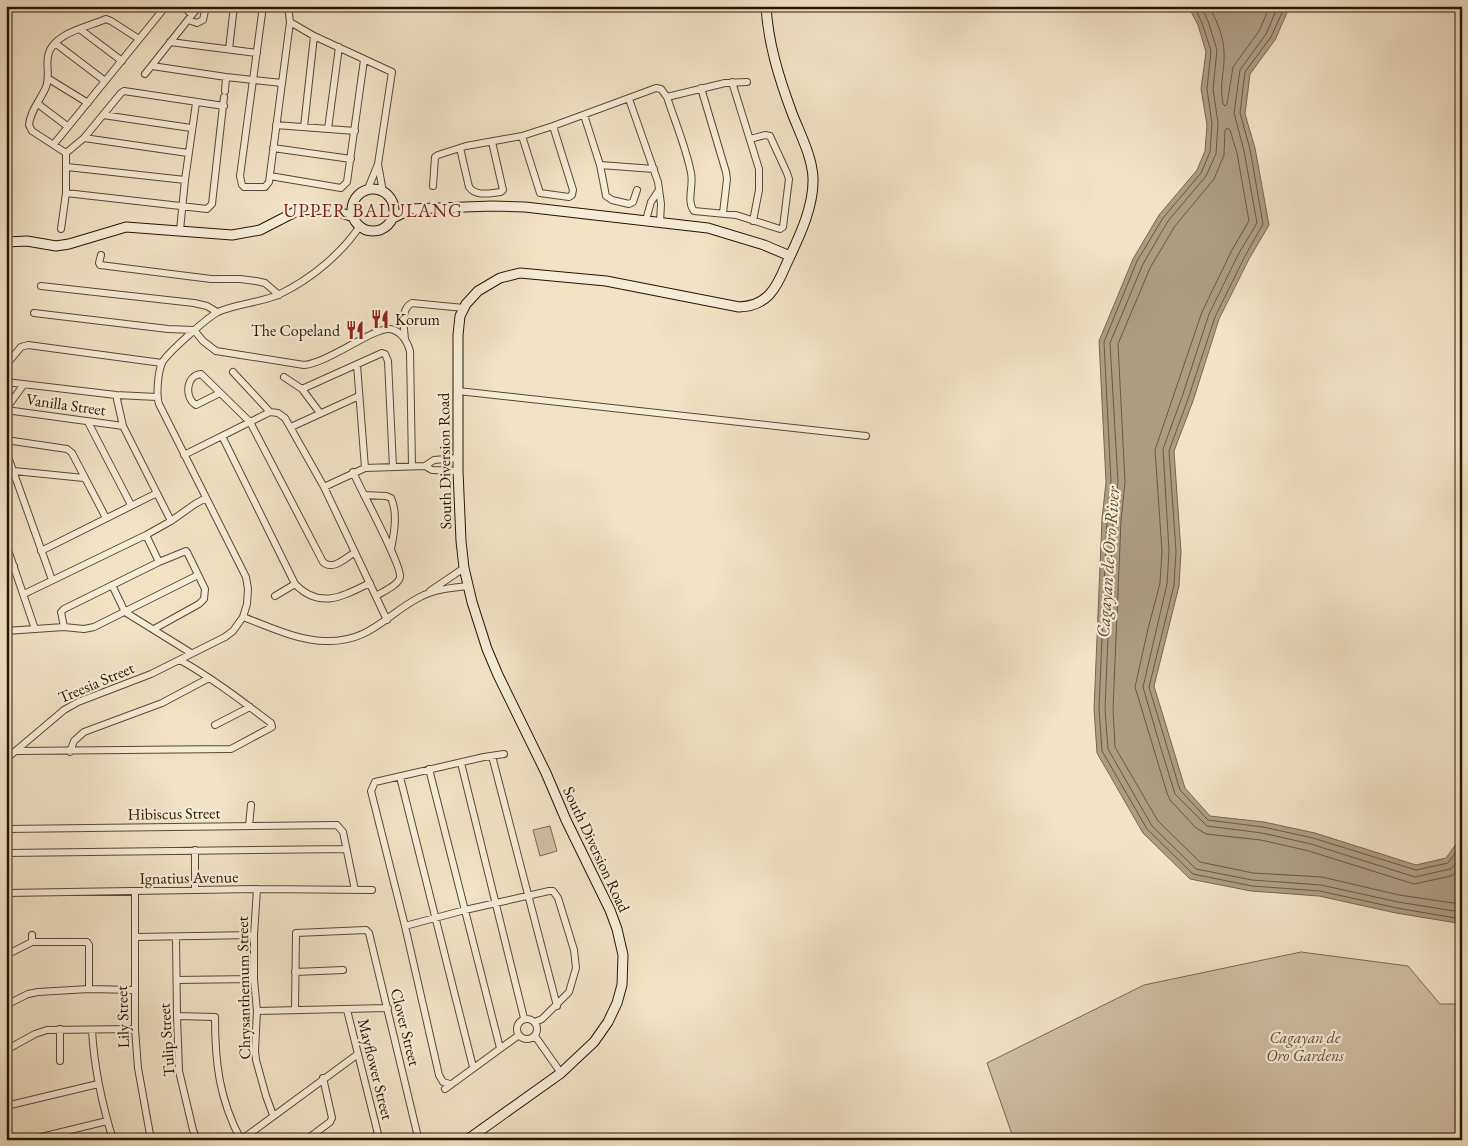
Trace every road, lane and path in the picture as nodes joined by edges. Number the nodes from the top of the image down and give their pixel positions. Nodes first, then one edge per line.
1 (166, 6) edge
2 (183, 6) edge
3 (199, 6) edge
4 (206, 6) edge
5 (234, 6) edge
6 (263, 6) edge
7 (288, 6) edge
8 (766, 6) edge
9 (190, 17) junction
10 (290, 22) junction
11 (81, 30) junction
12 (314, 36) junction
13 (139, 39) junction
14 (170, 42) junction
15 (54, 43) junction
16 (339, 47) junction
17 (229, 49) junction
18 (257, 53) junction
19 (364, 60) junction
20 (122, 61) junction
21 (152, 66) junction
22 (145, 74) dead end
23 (226, 77) junction
24 (49, 79) junction
25 (253, 79) junction
26 (105, 81) junction
27 (732, 82) junction
28 (747, 82) dead end
29 (282, 83) junction
30 (701, 88) junction
31 (630, 98) junction
32 (667, 98) junction
33 (88, 103) junction
34 (196, 103) junction
35 (38, 104) junction
36 (224, 106) junction
37 (103, 115) junction
38 (584, 115) junction
39 (276, 125) junction
40 (68, 126) junction
41 (553, 126) junction
42 (304, 127) junction
43 (191, 128) junction
44 (328, 129) junction
45 (355, 132) junction
46 (522, 136) junction
47 (84, 138) junction
48 (750, 139) junction
49 (492, 142) junction
50 (54, 144) junction
51 (273, 148) junction
52 (460, 148) junction
53 (66, 153) junction
54 (188, 153) junction
55 (351, 159) junction
56 (378, 164) junction
57 (600, 165) junction
58 (67, 166) junction
59 (654, 169) junction
60 (270, 176) junction
61 (184, 180) junction
62 (433, 186) dead end
63 (637, 190) dead end
64 (659, 190) junction
65 (366, 191) junction
66 (66, 192) junction
67 (383, 192) junction
68 (391, 200) junction
69 (354, 203) junction
70 (183, 206) junction
71 (411, 209) junction
72 (335, 210) junction
73 (723, 213) junction
74 (354, 217) junction
75 (393, 218) junction
76 (646, 220) junction
77 (753, 221) junction
78 (660, 222) junction
79 (360, 226) junction
80 (61, 229) dead end
81 (180, 230) junction
82 (6, 242) edge
83 (101, 255) dead end
84 (790, 256) junction
85 (41, 286) dead end
86 (279, 295) junction
87 (464, 308) junction
88 (217, 312) junction
89 (34, 313) dead end
90 (194, 330) junction
91 (405, 339) junction
92 (162, 363) junction
93 (6, 365) edge
94 (357, 365) junction
95 (233, 372) dead end
96 (284, 376) dead end
97 (6, 382) edge
98 (24, 384) junction
99 (302, 390) junction
100 (458, 391) junction
101 (220, 394) junction
102 (116, 395) junction
103 (359, 396) junction
104 (157, 397) junction
105 (6, 409) edge
106 (270, 412) junction
107 (320, 413) junction
108 (88, 422) junction
109 (250, 422) junction
110 (122, 426) junction
111 (291, 427) junction
112 (222, 436) junction
113 (866, 436) dead end
114 (6, 440) edge
115 (6, 451) edge
116 (184, 455) junction
117 (458, 458) junction
118 (393, 466) junction
119 (412, 466) junction
120 (425, 466) junction
121 (365, 468) junction
122 (14, 470) junction
123 (353, 472) junction
124 (458, 472) junction
125 (84, 478) junction
126 (324, 487) junction
127 (157, 493) junction
128 (364, 495) junction
129 (206, 498) junction
130 (132, 505) junction
131 (106, 518) junction
132 (171, 521) junction
133 (146, 535) junction
134 (6, 544) edge
135 (391, 549) junction
136 (41, 551) junction
137 (354, 553) junction
138 (160, 562) junction
139 (14, 566) junction
140 (464, 568) junction
141 (6, 569) edge
142 (198, 575) junction
143 (52, 580) junction
144 (370, 583) junction
145 (295, 584) junction
146 (112, 585) junction
147 (468, 586) junction
148 (24, 594) junction
149 (425, 594) junction
150 (275, 596) dead end
151 (376, 596) junction
152 (125, 612) junction
153 (243, 617) junction
154 (387, 620) junction
155 (64, 627) junction
156 (7, 628) edge
157 (35, 628) junction
158 (154, 629) junction
159 (191, 653) junction
160 (180, 660) junction
161 (209, 678) junction
162 (250, 707) junction
163 (215, 725) dead end
164 (16, 751) junction
165 (70, 752) junction
166 (504, 754) dead end
167 (492, 756) junction
168 (6, 759) edge
169 (461, 763) junction
170 (429, 769) junction
171 (400, 777) junction
172 (250, 805) dead end
173 (250, 826) junction
174 (6, 829) edge
175 (346, 849) junction
176 (196, 850) junction
177 (6, 853) edge
178 (257, 889) junction
179 (195, 890) junction
180 (355, 890) junction
181 (372, 890) dead end
182 (135, 892) junction
183 (6, 893) edge
184 (528, 896) junction
185 (496, 903) junction
186 (465, 910) junction
187 (436, 917) junction
188 (405, 926) junction
189 (32, 935) dead end
190 (254, 935) junction
191 (176, 936) junction
192 (136, 937) junction
193 (32, 942) junction
194 (6, 955) edge
195 (343, 970) dead end
196 (295, 972) junction
197 (176, 980) junction
198 (254, 980) junction
199 (89, 989) junction
200 (134, 990) junction
201 (6, 1006) edge
202 (557, 1006) junction
203 (388, 1008) junction
204 (295, 1010) junction
205 (347, 1010) junction
206 (257, 1011) junction
207 (177, 1016) junction
208 (524, 1018) junction
209 (536, 1022) junction
210 (60, 1029) junction
211 (135, 1029) junction
212 (92, 1030) junction
213 (519, 1035) junction
214 (535, 1036) junction
215 (500, 1048) junction
216 (6, 1050) edge
217 (358, 1054) junction
218 (60, 1061) dead end
219 (474, 1067) junction
220 (561, 1073) junction
221 (323, 1078) junction
222 (98, 1084) junction
223 (6, 1106) edge
224 (273, 1115) junction
225 (107, 1120) junction
226 (417, 1133) dead end
227 (29, 1140) edge
228 (113, 1140) edge
229 (151, 1140) edge
230 (197, 1140) edge
231 (241, 1140) edge
232 (306, 1140) edge
233 (370, 1140) edge
234 (467, 1140) edge

1 - 13 street
2 - 9 street
3 - 9 street
4 - 9 street
5 - 17 street
6 - 18 street
7 - 10 street
8 - 84 main road, South Diversion Road
9 - 14 street
10 - 12 street
10 - 29 street
11 - 13 street
11 - 15 street
11 - 20 street
12 - 16 street
12 - 42 street
13 - 20 street
14 - 17 street
14 - 21 street
15 - 24 street
15 - 26 street
16 - 19 street
16 - 44 street
17 - 18 street
18 - 25 street
19 - 45 street
19 - 56 street
20 - 26 street
21 - 22 street
21 - 23 street
23 - 25 street
23 - 36 street
24 - 33 street
24 - 35 street
25 - 29 street
25 - 60 street
26 - 33 street
27 - 28 street
27 - 30 street
27 - 48 street
29 - 39 street
30 - 32 street
30 - 73 street
31 - 32 street
31 - 38 street
31 - 59 street
32 - 73 street
33 - 40 street
34 - 36 street
34 - 37 street
34 - 43 street
35 - 40 street
35 - 50 street
36 - 70 street
37 - 43 street
37 - 47 street
38 - 41 street
38 - 57 street
39 - 42 street
39 - 51 street
40 - 50 street
41 - 46 street
41 - 46 street
42 - 44 street
43 - 54 street
44 - 45 street
45 - 55 street
46 - 49 street
47 - 53 street
47 - 54 street
48 - 77 street
48 - 77 street
49 - 52 street
49 - 52 street
50 - 53 street
51 - 55 street
51 - 60 street
52 - 62 street
53 - 58 street
54 - 61 street
55 - 60 street
56 - 65 street
56 - 67 street
57 - 59 street
57 - 63 street
58 - 61 street
58 - 66 street
59 - 64 street
61 - 70 street
64 - 76 street
64 - 78 street
65 - 67 main road
65 - 69 main road
66 - 70 street
66 - 80 street
67 - 68 main road
68 - 71 main road
68 - 75 main road
69 - 72 main road
69 - 74 main road
70 - 81 street
71 - 75 main road
71 - 76 main road
72 - 74 main road
72 - 81 main road
73 - 77 street
74 - 79 main road
75 - 79 main road
76 - 78 main road
78 - 84 main road
79 - 86 street
81 - 82 main road
83 - 86 street
84 - 87 main road, South Diversion Road
85 - 88 street
86 - 88 street
87 - 91 street
87 - 100 main road, South Diversion Road
88 - 90 street
89 - 90 street
90 - 91 street
90 - 92 street
91 - 119 street
92 - 93 street
92 - 104 street
94 - 99 street
94 - 103 street
94 - 118 street
95 - 106 street
96 - 99 street
97 - 98 street
98 - 102 street
98 - 105 street
99 - 107 street
100 - 113 street
100 - 117 main road, South Diversion Road
101 - 101 street
101 - 109 street
102 - 104 street
102 - 110 street
103 - 107 street
103 - 121 street
104 - 116 street
105 - 108 street, Vanilla Street
106 - 109 street
106 - 111 street
107 - 111 street
108 - 110 street, Vanilla Street
108 - 130 street
109 - 112 street
109 - 137 street
110 - 127 street
111 - 126 street
112 - 116 street
112 - 145 street
114 - 125 street
115 - 122 street
116 - 129 street
117 - 120 street
117 - 124 main road, South Diversion Road
118 - 119 street
118 - 121 street
119 - 120 street
120 - 124 street
121 - 123 street
122 - 125 street
122 - 136 street
123 - 126 street
123 - 128 street
124 - 140 main road, South Diversion Road
125 - 131 street
126 - 137 street
127 - 130 street
127 - 132 street
128 - 135 street
128 - 135 street
129 - 132 street
129 - 153 street
130 - 131 street
131 - 136 street
132 - 133 street
133 - 138 street
133 - 143 street
134 - 139 street
135 - 151 street
136 - 143 street
137 - 144 street
138 - 142 street
138 - 146 street
139 - 141 street
139 - 148 street
140 - 147 main road, South Diversion Road
140 - 149 street
142 - 152 street
142 - 158 street
143 - 148 street
144 - 145 street
144 - 151 street
145 - 150 street
146 - 152 street
146 - 155 street
147 - 149 street
147 - 220 main road, South Diversion Road
148 - 157 street
149 - 154 street
151 - 154 street
152 - 155 street
152 - 158 street
153 - 154 street
153 - 159 street, Treesia Street
155 - 157 street
156 - 157 street
158 - 159 street
159 - 160 street, Treesia Street
160 - 161 street
160 - 164 street, Treesia Street
161 - 162 street
161 - 165 street
162 - 163 street
162 - 165 street
164 - 165 street
164 - 168 street, Treesia Street
166 - 167 street
167 - 169 street
167 - 184 street
169 - 170 street
169 - 185 street
170 - 171 street
170 - 186 street
171 - 187 street
171 - 188 street
172 - 173 street
173 - 174 street, Hibiscus Street
173 - 175 street, Hibiscus Street
175 - 176 street
175 - 180 street
176 - 177 street
176 - 179 street
178 - 179 street, Ignatius Avenue
178 - 180 street, Ignatius Avenue
178 - 190 street, Chrysanthemum Street
179 - 182 street, Ignatius Avenue
180 - 181 street, Ignatius Avenue
182 - 183 street, Ignatius Avenue
182 - 192 street, Lily Street
184 - 185 street
184 - 202 street
184 - 202 street
185 - 186 street
185 - 208 street
186 - 187 street
186 - 215 street
187 - 188 street
187 - 219 street
188 - 219 street
189 - 193 street
190 - 191 street
190 - 198 street, Chrysanthemum Street
191 - 192 street
191 - 197 street, Tulip Street
192 - 200 street, Lily Street
193 - 194 street
193 - 199 street
195 - 196 street
196 - 203 street, Clover Street
196 - 204 street
197 - 198 street
197 - 207 street, Tulip Street
198 - 206 street, Chrysanthemum Street
199 - 200 street
199 - 201 street
200 - 211 street, Lily Street
202 - 209 street
203 - 205 street
203 - 226 street, Clover Street
204 - 205 street
204 - 206 street
205 - 217 street, Mayflower Street
206 - 224 street, Chrysanthemum Street
207 - 230 street, Tulip Street
207 - 231 street
208 - 209 street
208 - 213 street
209 - 214 street
210 - 212 street
210 - 216 street
210 - 218 street
211 - 212 street
211 - 229 street, Lily Street
212 - 222 street
213 - 214 street
213 - 215 street
214 - 220 street
215 - 219 street
217 - 221 street
217 - 233 street, Mayflower Street
220 - 234 main road, South Diversion Road
221 - 224 street
221 - 232 street
222 - 223 street
222 - 225 street
224 - 231 street
225 - 227 street
225 - 228 street

